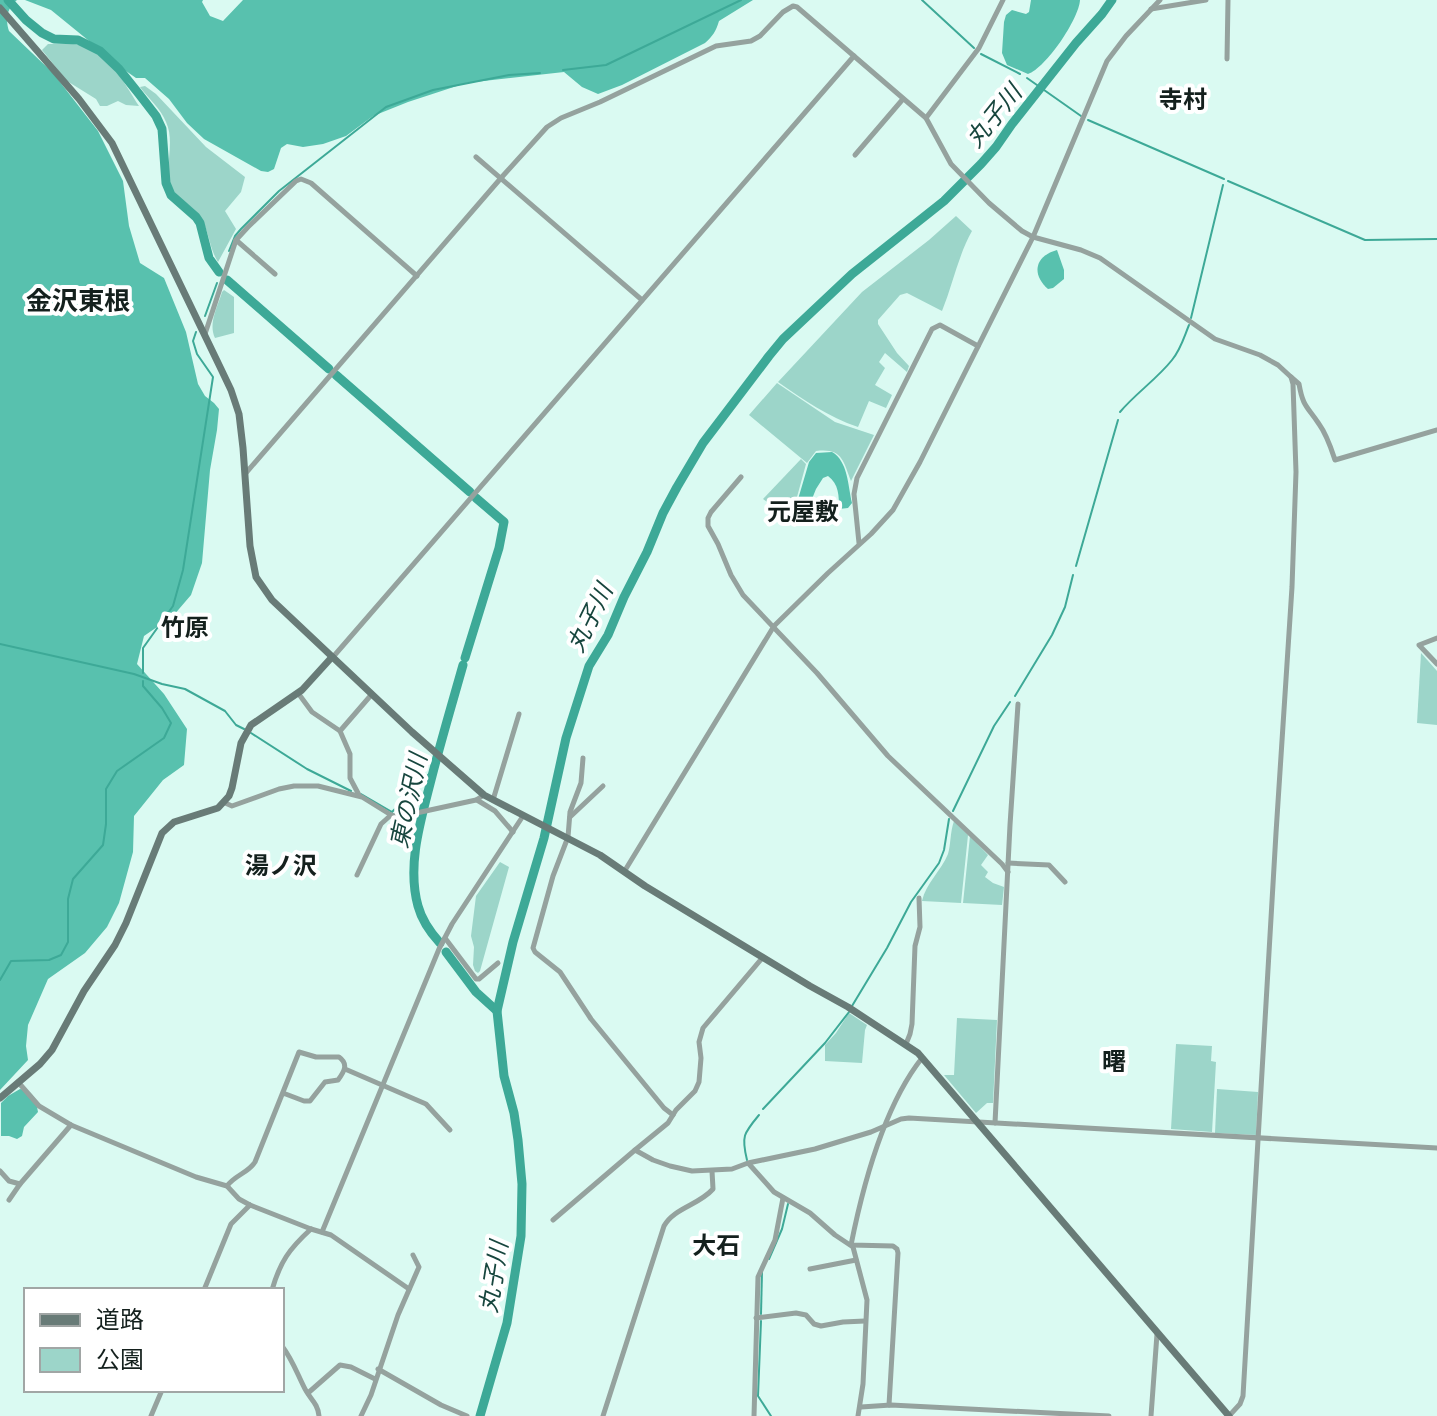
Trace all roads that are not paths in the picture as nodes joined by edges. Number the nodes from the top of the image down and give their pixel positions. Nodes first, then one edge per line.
1 (1003, 0) edge
2 (1160, 0) edge
3 (1206, 0) edge
4 (1228, 0) edge
5 (0, 8) edge
6 (1150, 9) junction
7 (854, 56) junction
8 (1227, 59) dead end
9 (903, 99) junction
10 (926, 118) junction
11 (855, 155) dead end
12 (476, 157) dead end
13 (501, 178) junction
14 (1033, 237) junction
15 (236, 240) junction
16 (275, 274) dead end
17 (417, 276) junction
18 (642, 300) junction
19 (205, 334) junction
20 (978, 346) junction
21 (1291, 377) junction
22 (1437, 430) edge
23 (245, 474) junction
24 (741, 477) dead end
25 (859, 544) junction
26 (774, 626) junction
27 (1437, 638) edge
28 (332, 657) junction
29 (1437, 664) edge
30 (298, 693) junction
31 (372, 694) junction
32 (1018, 704) dead end
33 (519, 714) dead end
34 (340, 731) junction
35 (583, 758) dead end
36 (603, 786) dead end
37 (359, 796) junction
38 (480, 797) junction
39 (493, 800) junction
40 (223, 802) junction
41 (391, 815) junction
42 (525, 817) junction
43 (569, 818) junction
44 (513, 832) junction
45 (568, 837) junction
46 (1008, 863) junction
47 (624, 872) junction
48 (1008, 872) junction
49 (357, 875) dead end
50 (1065, 882) dead end
51 (919, 898) dead end
52 (445, 938) junction
53 (763, 957) junction
54 (498, 963) dead end
55 (906, 1044) junction
56 (922, 1058) junction
57 (345, 1069) junction
58 (17, 1081) junction
59 (383, 1085) junction
60 (283, 1093) junction
61 (0, 1098) edge
62 (673, 1115) junction
63 (977, 1121) junction
64 (995, 1123) junction
65 (71, 1125) junction
66 (885, 1126) junction
67 (450, 1130) dead end
68 (1259, 1139) junction
69 (1437, 1148) edge
70 (635, 1150) junction
71 (748, 1163) junction
72 (0, 1171) edge
73 (712, 1171) junction
74 (20, 1184) junction
75 (227, 1186) junction
76 (783, 1198) junction
77 (9, 1200) dead end
78 (250, 1205) junction
79 (553, 1220) dead end
80 (311, 1229) junction
81 (322, 1232) junction
82 (851, 1245) junction
83 (413, 1255) dead end
84 (856, 1260) junction
85 (810, 1269) dead end
86 (205, 1288) edge
87 (273, 1288) edge
88 (409, 1289) junction
89 (756, 1318) junction
90 (865, 1321) junction
91 (1157, 1334) junction
92 (284, 1349) edge
93 (378, 1369) junction
94 (375, 1379) junction
95 (161, 1392) edge
96 (308, 1393) junction
97 (889, 1405) junction
98 (861, 1407) junction
99 (464, 1415) edge
100 (151, 1416) edge
101 (319, 1416) edge
102 (361, 1416) edge
103 (603, 1416) edge
104 (754, 1416) edge
105 (858, 1416) edge
106 (1109, 1416) edge
107 (1151, 1416) edge
108 (1229, 1416) edge

1 - 10 street
2 - 6 street
3 - 6 street
4 - 8 street
5 - 19 street
6 - 14 street
7 - 9 street
7 - 13 street
7 - 18 street
9 - 10 street
9 - 11 street
10 - 14 street
12 - 13 street
13 - 17 street
13 - 18 street
14 - 20 street
14 - 21 street
15 - 16 street
15 - 17 street
15 - 19 street
17 - 23 street
18 - 28 street
19 - 23 street
20 - 25 street
20 - 25 street
21 - 22 street
21 - 68 street
23 - 28 street
24 - 26 street
25 - 26 street
26 - 47 street
26 - 48 street
27 - 29 street
28 - 30 street
28 - 31 street
30 - 34 street
30 - 40 street
31 - 34 street
31 - 38 street
32 - 46 street
33 - 39 street
34 - 37 street
35 - 43 street
36 - 43 street
37 - 40 street
37 - 41 street
38 - 39 street
38 - 41 street
38 - 44 street
39 - 42 street
40 - 58 street
41 - 49 street
42 - 44 street
42 - 45 street
43 - 45 street
44 - 52 street
45 - 47 street
45 - 62 street
46 - 48 street
46 - 50 street
47 - 53 street
48 - 64 street
51 - 55 street
52 - 54 street
52 - 59 street
53 - 55 street
53 - 62 street
55 - 56 street
56 - 63 street
56 - 66 street
57 - 59 street
57 - 60 street
57 - 60 street
58 - 61 street
58 - 65 street
59 - 67 street
59 - 81 street
60 - 75 street
62 - 70 street
63 - 64 street
63 - 66 street
63 - 91 street
64 - 68 street
65 - 74 street
65 - 75 street
66 - 71 street
66 - 82 street
68 - 69 street
68 - 108 street
70 - 73 street
70 - 79 street
71 - 73 street
71 - 76 street
72 - 74 street
73 - 103 street
74 - 77 street
75 - 78 street
76 - 82 street
76 - 89 street
78 - 80 street
78 - 86 street
80 - 81 street
80 - 87 street
81 - 88 street
82 - 84 street
82 - 97 street
83 - 88 street
84 - 85 street
84 - 90 street
88 - 93 street
89 - 90 street
89 - 104 street
90 - 98 street
91 - 107 street
91 - 108 street
92 - 96 street
93 - 94 street
93 - 99 street
94 - 96 street
94 - 102 street
95 - 100 street
96 - 101 street
97 - 98 street
97 - 106 street
98 - 105 street

